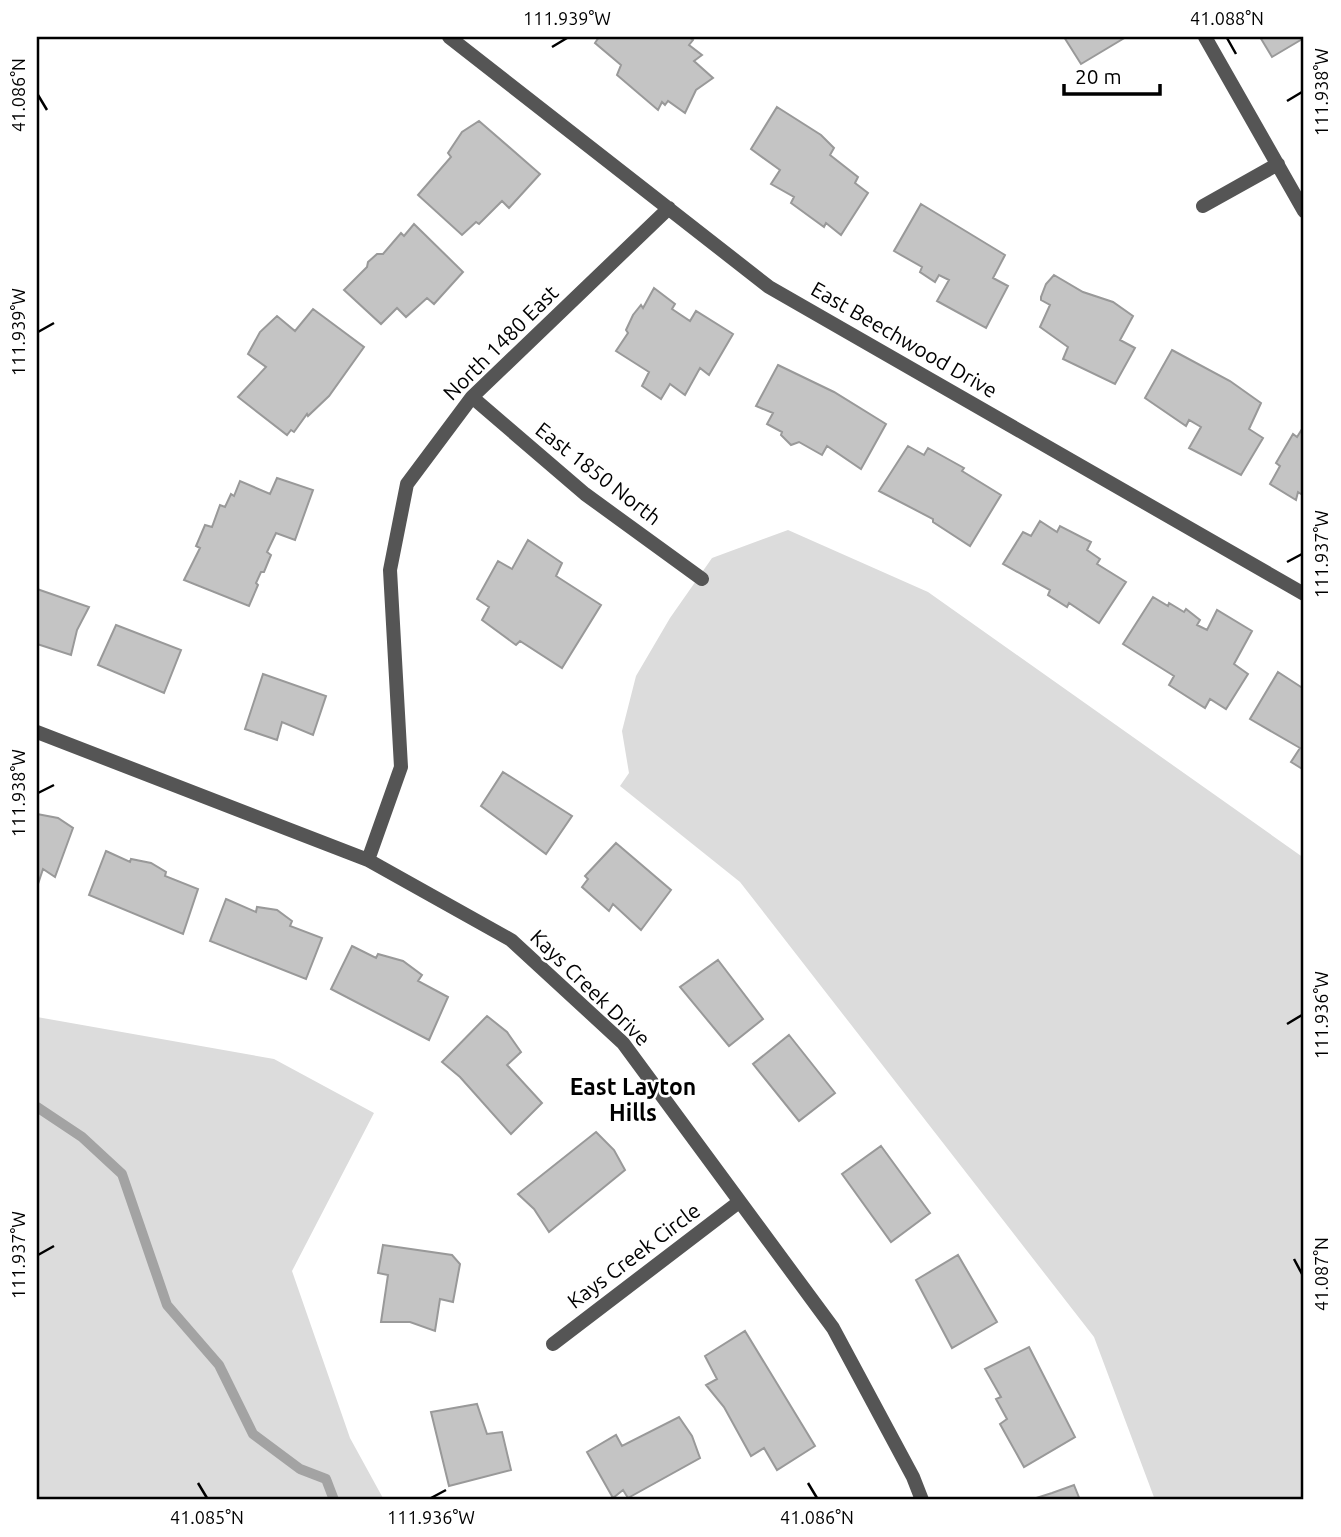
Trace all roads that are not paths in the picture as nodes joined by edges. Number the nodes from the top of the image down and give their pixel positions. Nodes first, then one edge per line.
1 (449, 37) edge
2 (1205, 37) edge
3 (1278, 164) junction
4 (1203, 206) dead end
5 (669, 208) junction
6 (1304, 211) edge
7 (472, 397) junction
8 (702, 579) dead end
9 (1304, 594) edge
10 (37, 732) edge
11 (368, 860) junction
12 (739, 1202) junction
13 (553, 1345) dead end
14 (922, 1500) edge

1 - 5 street, East Beechwood Drive
2 - 3 street
3 - 4 street
3 - 6 street
5 - 7 street, North 1480 East
5 - 9 street, East Beechwood Drive
7 - 8 street, East 1850 North
7 - 11 street, North 1480 East
10 - 11 street, Kays Creek Drive
11 - 12 street, Kays Creek Drive
12 - 13 street, Kays Creek Circle
12 - 14 street, Kays Creek Drive

